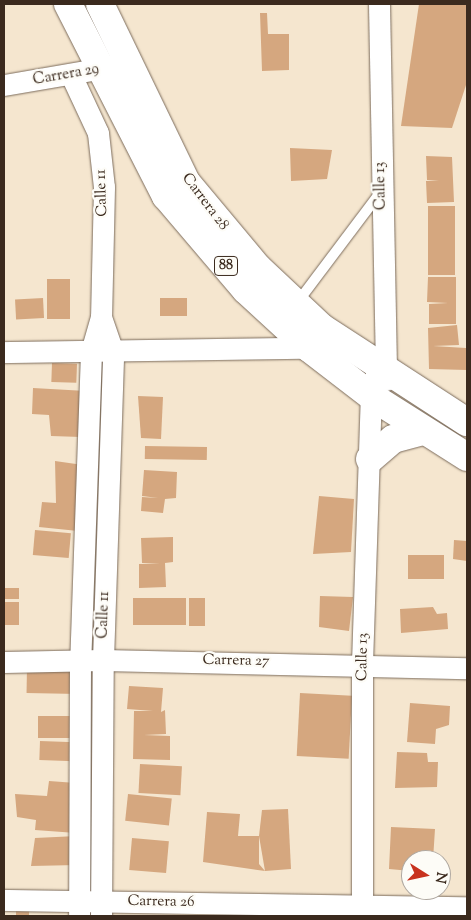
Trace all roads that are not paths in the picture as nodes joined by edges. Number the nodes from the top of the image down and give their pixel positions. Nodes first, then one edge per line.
1 (68, 4) edge
2 (100, 4) edge
3 (378, 4) edge
4 (128, 64) junction
5 (98, 69) junction
6 (71, 75) junction
7 (4, 85) edge
8 (381, 192) junction
9 (296, 305) junction
10 (101, 317) junction
11 (309, 348) junction
12 (4, 352) edge
13 (91, 352) junction
14 (113, 352) junction
15 (386, 369) junction
16 (374, 398) junction
17 (467, 422) edge
18 (422, 431) junction
19 (467, 457) edge
20 (370, 459) junction
21 (80, 660) junction
22 (103, 660) junction
23 (4, 662) edge
24 (362, 663) junction
25 (467, 668) edge
26 (4, 900) edge
27 (467, 907) edge
28 (101, 908) edge
29 (79, 909) edge
30 (362, 911) edge

1 - 5 highway, Carrera 28 / 88
2 - 4 highway, Carrera 28 / 88
3 - 8 street, Calle 13
4 - 5 street, Carrera 29
4 - 9 highway, Carrera 28 / 88
5 - 6 street, Carrera 29
5 - 11 highway, Carrera 28 / 88
6 - 7 street, Carrera 29
6 - 10 street, Calle 11
8 - 9 lane
8 - 15 street, Calle 13
9 - 15 highway, Carrera 28 / 88
10 - 13 street, Calle 11
10 - 14 street, Calle 11
11 - 14 street
11 - 16 highway, Carrera 28 / 88
12 - 13 street
13 - 14 street
13 - 21 street, Calle 11
14 - 22 street, Calle 11
15 - 16 street, Calle 13
15 - 17 highway, Carrera 28 / 88
16 - 18 highway, Carrera 28 / 88
16 - 20 street, Calle 13
18 - 19 highway, Carrera 28 / 88
18 - 20 highway
20 - 24 street, Calle 13
21 - 22 street, Carrera 27
21 - 23 street, Carrera 27
21 - 29 street, Calle 11
22 - 24 street, Carrera 27
22 - 28 street, Calle 11
24 - 25 street, Carrera 27
24 - 30 street, Calle 13
26 - 29 street, Carrera 26
27 - 30 street, Carrera 26
28 - 29 street, Carrera 26
28 - 30 street, Carrera 26

